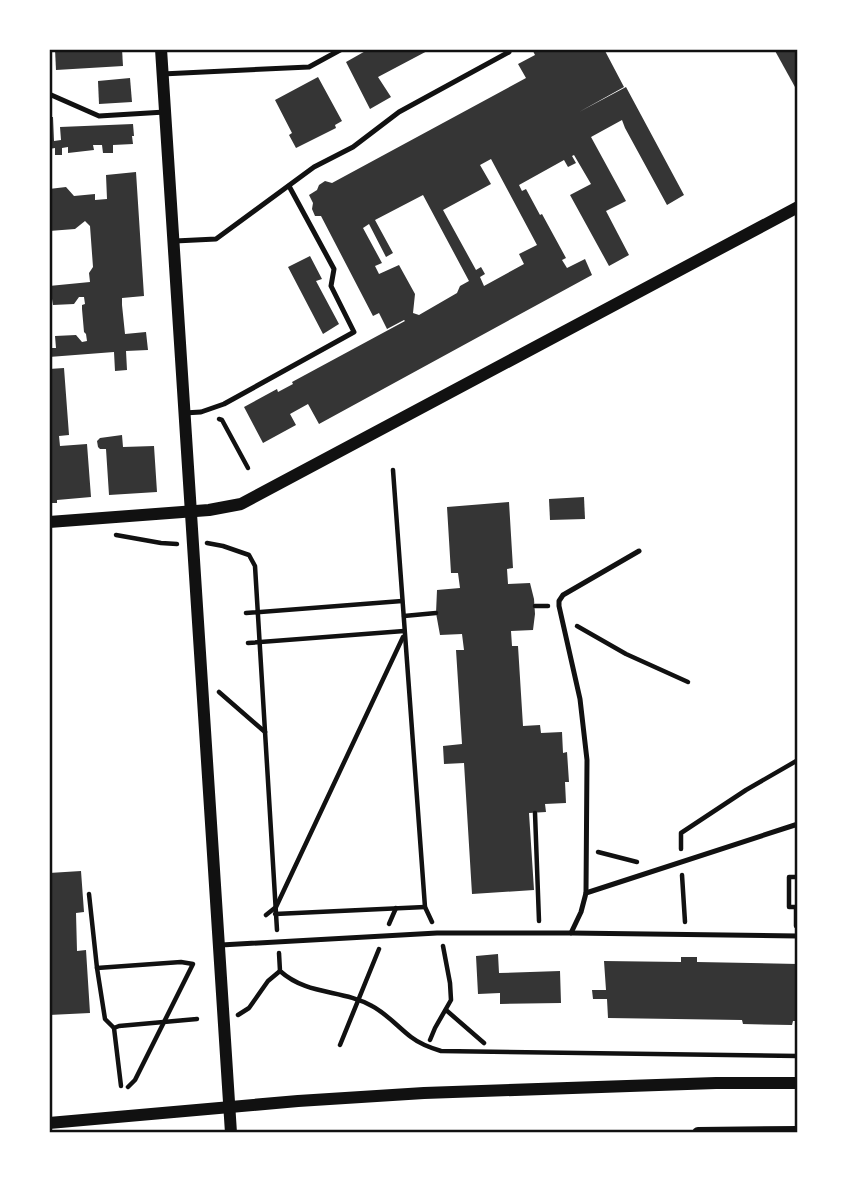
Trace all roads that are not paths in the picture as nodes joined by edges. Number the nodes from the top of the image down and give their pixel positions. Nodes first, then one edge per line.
1 (161, 49) edge
2 (342, 49) edge
3 (507, 49) edge
4 (162, 74) junction
5 (49, 94) edge
6 (165, 112) junction
7 (289, 186) junction
8 (798, 207) edge
9 (173, 242) junction
10 (184, 412) junction
11 (191, 511) junction
12 (49, 522) edge
13 (639, 551) dead end
14 (798, 824) edge
15 (586, 893) junction
16 (571, 933) junction
17 (797, 936) edge
18 (218, 946) junction
19 (798, 1083) edge
20 (229, 1107) junction
21 (49, 1123) edge
22 (798, 1132) edge
23 (230, 1133) edge
24 (698, 1133) edge

1 - 4 street
2 - 4 lane
3 - 7 lane
4 - 6 street
5 - 6 lane
6 - 9 street
7 - 9 lane
7 - 10 lane
8 - 11 street
9 - 10 street
10 - 11 street
11 - 12 street
11 - 18 street
13 - 15 lane
14 - 15 lane
15 - 16 lane
16 - 17 lane
16 - 18 lane
18 - 20 street
19 - 20 street
20 - 21 street
20 - 23 street
22 - 24 street

